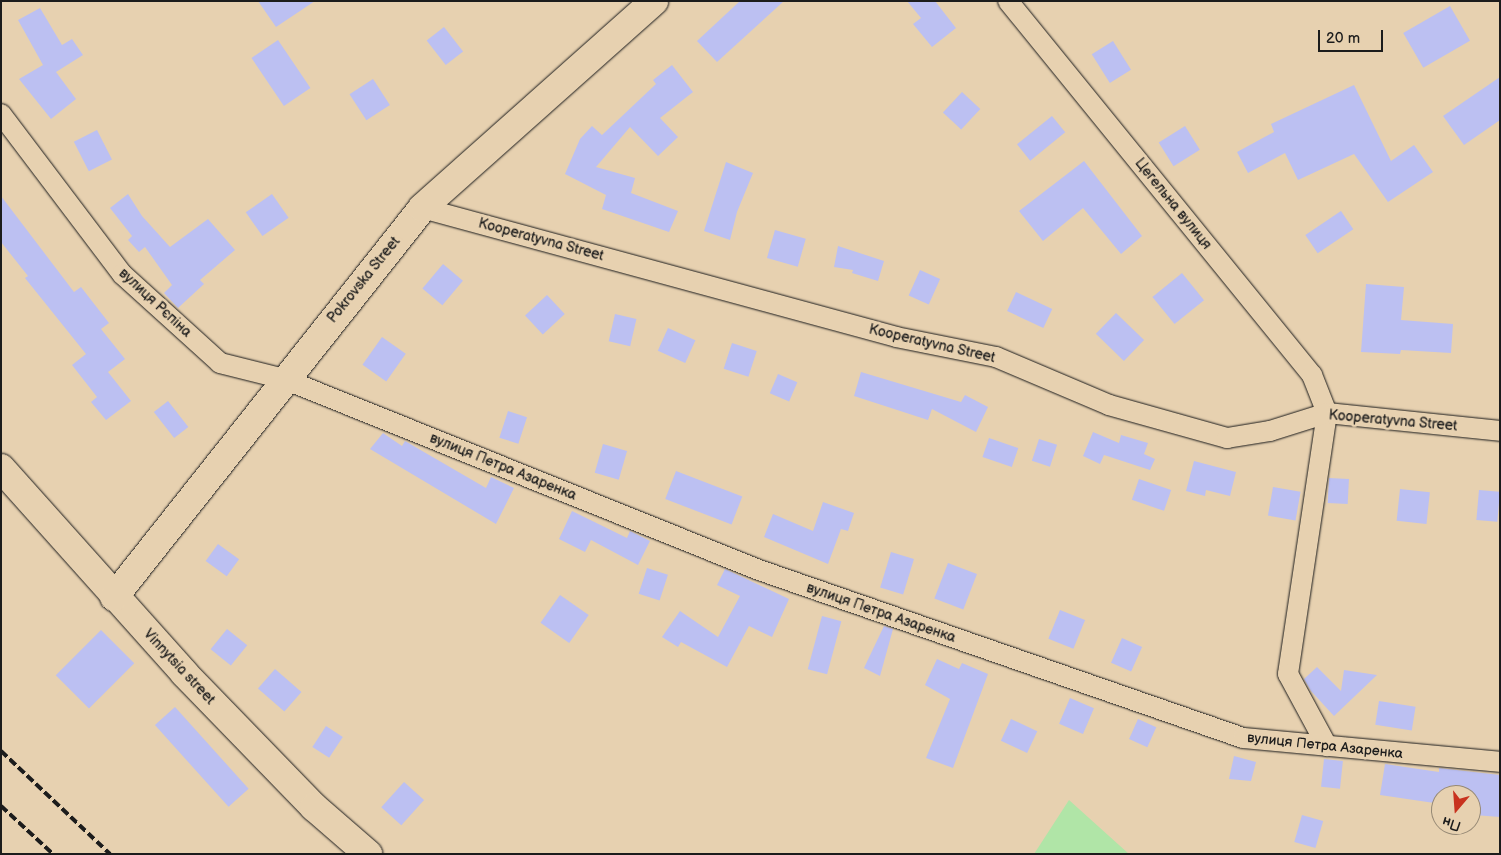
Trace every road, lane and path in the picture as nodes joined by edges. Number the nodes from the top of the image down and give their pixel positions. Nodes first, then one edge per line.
1 (654, 1) edge
2 (1008, 1) edge
3 (1, 114) edge
4 (422, 208) junction
5 (284, 379) junction
6 (1326, 413) junction
7 (1500, 431) edge
8 (1, 468) edge
9 (114, 596) junction
10 (1327, 746) junction
11 (1500, 762) edge
12 (368, 854) edge

1 - 4 street, Pokrovska Street
2 - 6 street, Цегельна вулиця
3 - 5 street, вулиця Рєпіна
4 - 5 street, Pokrovska Street
4 - 6 street, Kooperatyvna Street
5 - 9 street, Pokrovska Street
5 - 10 street, вулиця Петра Азаренка
6 - 7 street, Kooperatyvna Street
6 - 10 street
8 - 9 street, Vinnytsia street
9 - 12 street, Vinnytsia street
10 - 11 street, вулиця Петра Азаренка

